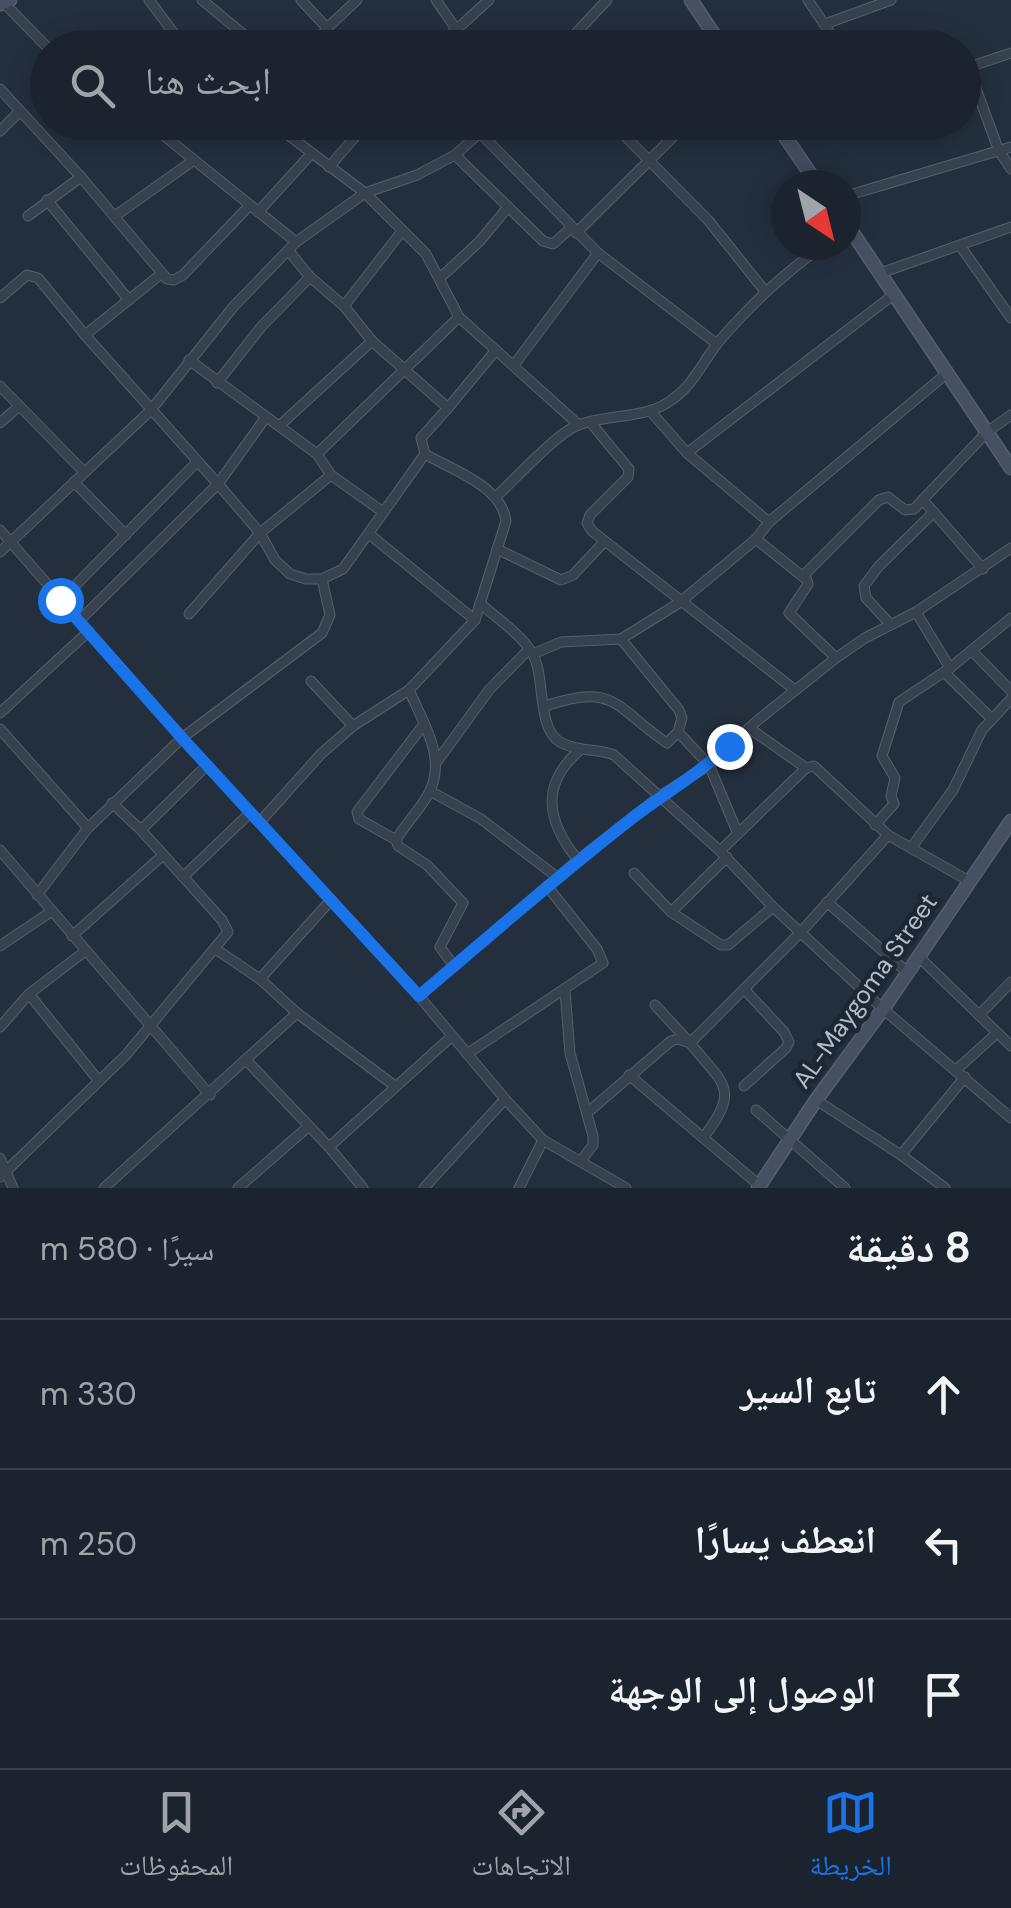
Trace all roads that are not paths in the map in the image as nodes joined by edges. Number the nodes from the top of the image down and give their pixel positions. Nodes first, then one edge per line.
1 (149, 0) edge
2 (202, 0) edge
3 (301, 0) edge
4 (357, 0) edge
5 (436, 0) edge
6 (489, 0) edge
7 (607, 0) edge
8 (691, 0) edge
9 (808, 0) edge
10 (891, 0) edge
11 (5, 2) edge
12 (825, 24) junction
13 (327, 28) joint
14 (455, 29) joint
15 (31, 30) edge
16 (171, 30) edge
17 (238, 30) edge
18 (579, 30) edge
19 (710, 30) edge
20 (829, 30) edge
21 (1011, 53) edge
22 (981, 63) edge
23 (0, 89) edge
24 (981, 107) edge
25 (20, 111) junction
26 (30, 122) edge
27 (0, 131) edge
28 (47, 140) edge
29 (169, 140) edge
30 (294, 140) edge
31 (352, 140) edge
32 (474, 140) edge
33 (487, 140) edge
34 (628, 140) edge
35 (670, 140) edge
36 (789, 140) edge
37 (1011, 147) edge
38 (998, 152) junction
39 (311, 154) junction
40 (455, 155) junction
41 (194, 160) junction
42 (650, 161) junction
43 (329, 166) junction
44 (1011, 169) edge
45 (808, 170) edge
46 (81, 177) junction
47 (364, 192) junction
48 (861, 192) edge
49 (47, 200) junction
50 (508, 207) junction
51 (254, 209) junction
52 (28, 216) dead end
53 (115, 216) junction
54 (1011, 227) edge
55 (574, 230) junction
56 (402, 231) junction
57 (296, 242) junction
58 (861, 247) edge
59 (961, 247) junction
60 (288, 250) junction
61 (598, 253) junction
62 (803, 260) edge
63 (161, 274) junction
64 (878, 274) junction
65 (310, 277) junction
66 (440, 278) junction
67 (764, 290) junction
68 (893, 295) junction
69 (0, 298) edge
70 (129, 300) junction
71 (344, 306) junction
72 (459, 318) junction
73 (1011, 318) edge
74 (85, 335) junction
75 (372, 341) junction
76 (717, 344) junction
77 (496, 350) junction
78 (189, 360) junction
79 (514, 364) junction
80 (402, 370) junction
81 (946, 374) junction
82 (217, 383) junction
83 (0, 386) edge
84 (19, 406) junction
85 (448, 408) junction
86 (152, 410) junction
87 (652, 413) junction
88 (1011, 415) edge
89 (266, 417) junction
90 (590, 423) junction
91 (0, 424) edge
92 (579, 425) junction
93 (279, 426) junction
94 (987, 432) junction
95 (687, 453) junction
96 (317, 454) junction
97 (424, 454) junction
98 (197, 462) junction
99 (1011, 468) edge
100 (84, 472) junction
101 (331, 475) junction
102 (74, 482) junction
103 (218, 484) junction
104 (496, 496) junction
105 (923, 500) junction
106 (383, 512) junction
107 (934, 512) junction
108 (769, 522) junction
109 (0, 530) edge
110 (260, 533) junction
111 (126, 534) junction
112 (370, 534) junction
113 (756, 538) junction
114 (11, 542) junction
115 (604, 542) junction
116 (1011, 548) edge
117 (497, 549) junction
118 (0, 552) edge
119 (982, 570) junction
120 (802, 576) junction
121 (322, 579) junction
122 (60, 600) junction
123 (480, 603) junction
124 (679, 603) junction
125 (916, 612) junction
126 (188, 614) dead end
127 (1011, 618) edge
128 (80, 620) junction
129 (475, 620) junction
130 (891, 625) junction
131 (89, 631) junction
132 (621, 639) junction
133 (531, 651) junction
134 (972, 651) junction
135 (836, 658) junction
136 (948, 670) junction
137 (311, 681) dead end
138 (408, 690) junction
139 (795, 690) junction
140 (1011, 690) edge
141 (1011, 699) edge
142 (545, 706) junction
143 (0, 712) edge
144 (992, 719) junction
145 (424, 724) junction
146 (353, 726) junction
147 (749, 728) junction
148 (0, 730) edge
149 (678, 732) junction
150 (182, 738) junction
151 (580, 750) junction
152 (436, 764) junction
153 (207, 765) junction
154 (710, 765) junction
155 (806, 768) junction
156 (430, 792) junction
157 (660, 796) junction
158 (112, 804) junction
159 (250, 813) junction
160 (1011, 821) edge
161 (259, 823) junction
162 (875, 824) junction
163 (88, 828) junction
164 (141, 830) junction
165 (738, 834) junction
166 (888, 835) junction
167 (396, 840) junction
168 (911, 848) junction
169 (0, 850) edge
170 (723, 854) junction
171 (162, 856) junction
172 (578, 860) junction
173 (634, 873) dead end
174 (183, 877) junction
175 (558, 877) junction
176 (969, 881) junction
177 (547, 886) junction
178 (37, 895) junction
179 (330, 901) junction
180 (827, 902) junction
181 (772, 907) junction
182 (52, 911) junction
183 (672, 912) junction
184 (801, 932) junction
185 (72, 936) junction
186 (0, 946) edge
187 (217, 950) junction
188 (84, 952) junction
189 (918, 956) junction
190 (454, 966) junction
191 (907, 972) junction
192 (260, 979) junction
193 (1011, 982) edge
194 (744, 989) junction
195 (565, 991) junction
196 (29, 994) junction
197 (419, 996) junction
198 (655, 1004) dead end
199 (883, 1008) junction
200 (297, 1013) junction
201 (979, 1015) junction
202 (0, 1027) edge
203 (150, 1028) junction
204 (997, 1033) junction
205 (452, 1037) junction
206 (690, 1043) junction
207 (1011, 1046) edge
208 (467, 1054) junction
209 (246, 1060) junction
210 (956, 1070) junction
211 (629, 1074) junction
212 (965, 1078) junction
213 (99, 1080) junction
214 (395, 1086) junction
215 (744, 1086) dead end
216 (210, 1094) junction
217 (504, 1100) junction
218 (816, 1100) junction
219 (756, 1110) dead end
220 (587, 1113) junction
221 (1011, 1118) edge
222 (309, 1126) junction
223 (703, 1138) junction
224 (543, 1140) junction
225 (790, 1140) junction
226 (329, 1147) junction
227 (900, 1154) junction
228 (0, 1158) edge
229 (581, 1160) junction
230 (3, 1174) edge
231 (360, 1184) edge
232 (759, 1187) edge
233 (13, 1188) edge
234 (104, 1188) edge
235 (238, 1188) edge
236 (344, 1188) edge
237 (424, 1188) edge
238 (520, 1188) edge
239 (626, 1188) edge
240 (846, 1188) edge
241 (945, 1188) edge

1 - 16 street
2 - 17 street
3 - 13 street
4 - 13 street
5 - 14 street
6 - 14 street
7 - 18 street
8 - 19 street
9 - 12 street
10 - 12 street
11 - 15 street
12 - 20 street
21 - 22 street
23 - 25 street
24 - 38 street
25 - 26 street
25 - 27 street
28 - 46 street
29 - 41 street
30 - 39 street
31 - 43 street
32 - 40 street
33 - 55 street
34 - 42 street
35 - 42 street
36 - 45 street
37 - 38 street
38 - 44 street
38 - 48 street
39 - 43 street
39 - 51 street
40 - 47 street
40 - 50 street
41 - 51 street
41 - 53 street
42 - 55 street
42 - 67 street
43 - 47 street
46 - 49 street
46 - 53 street
47 - 56 street
47 - 57 street
49 - 52 street
49 - 70 street
50 - 55 street
50 - 66 street
51 - 57 street
51 - 63 street
53 - 63 street
54 - 59 street
55 - 61 street
56 - 66 street
56 - 71 street
57 - 60 street
58 - 64 street
59 - 64 street
59 - 73 street
60 - 65 street
60 - 78 street
61 - 76 street
61 - 79 street
62 - 67 street
63 - 70 street
64 - 68 street
65 - 71 street
65 - 82 street
66 - 72 street
67 - 76 street
68 - 81 street
68 - 95 street
69 - 74 street
70 - 74 street
71 - 75 street
72 - 77 street
72 - 80 street
74 - 86 street
75 - 80 street
75 - 93 street
76 - 87 street
77 - 79 street
77 - 85 street
78 - 82 street
78 - 86 street
79 - 92 street
80 - 85 street
80 - 96 street
81 - 94 street
81 - 108 street
82 - 89 street
83 - 84 street
84 - 91 street
84 - 100 street
85 - 97 street
86 - 98 street
86 - 100 street
87 - 90 street
87 - 95 street
88 - 94 street
89 - 93 street
89 - 103 street
90 - 92 street
90 - 115 street
92 - 104 street
93 - 96 street
94 - 99 street
94 - 105 street
95 - 108 street
96 - 101 street
97 - 104 street
97 - 106 street
98 - 103 street
98 - 111 street
100 - 102 street
101 - 106 street
101 - 110 street
102 - 111 street
102 - 114 street
103 - 110 street
103 - 128 street
104 - 117 street
105 - 107 street
105 - 120 street
106 - 112 street
107 - 119 street
107 - 130 street
108 - 113 street
109 - 114 street
110 - 121 street
110 - 126 street
111 - 122 street
112 - 121 street
112 - 129 street
113 - 120 street
113 - 124 street
114 - 118 street
114 - 122 street
115 - 117 street
115 - 124 street
116 - 119 street
117 - 123 street
119 - 125 street
120 - 135 street
121 - 150 street
122 - 128 street
123 - 129 street
123 - 133 street
124 - 132 street
124 - 139 street
125 - 130 street
125 - 136 street
127 - 134 street
128 - 131 street
129 - 138 street
130 - 135 street
131 - 143 street
131 - 150 street
132 - 133 street
132 - 149 street
133 - 142 street
133 - 152 street
134 - 136 street
134 - 140 street
135 - 139 street
136 - 144 street
136 - 162 street
137 - 146 street
138 - 145 street
138 - 146 street
139 - 147 street
141 - 144 street
142 - 149 street
142 - 151 street
144 - 168 street
145 - 152 street
145 - 167 street
146 - 161 street
147 - 154 street
147 - 155 street
148 - 163 street
149 - 154 street
150 - 153 street
150 - 158 street
151 - 157 street
151 - 172 street
152 - 156 street
153 - 159 street
153 - 164 street
154 - 157 street
154 - 165 street
155 - 162 street
155 - 165 street
156 - 167 street
156 - 175 street
157 - 170 street
157 - 172 street
158 - 163 street
158 - 164 street
159 - 161 street
159 - 174 street
160 - 176 street, AL-Maygoma Street
161 - 179 street
162 - 166 street
163 - 178 street
164 - 171 street
165 - 170 street
166 - 168 street
166 - 180 street
167 - 190 street
168 - 176 street
169 - 178 street
170 - 181 street
170 - 183 street
171 - 174 street
171 - 185 street
172 - 175 street
173 - 183 street
174 - 187 street
175 - 177 street
176 - 189 street, AL-Maygoma Street
177 - 190 street
177 - 195 street
178 - 182 street
179 - 192 street
179 - 197 street
180 - 184 street
180 - 191 street
181 - 183 street
181 - 184 street
182 - 185 street
182 - 186 street
184 - 194 street
184 - 199 street
185 - 188 street
187 - 192 street
187 - 203 street
188 - 196 street
188 - 203 street
189 - 191 street, AL-Maygoma Street
189 - 201 street
190 - 197 street
191 - 199 street, AL-Maygoma Street
192 - 200 street
193 - 201 street
194 - 206 street
194 - 215 street
195 - 208 street
195 - 220 street
196 - 202 street
196 - 213 street
197 - 205 street
198 - 206 street
199 - 210 street
199 - 218 street, AL-Maygoma Street
200 - 209 street
200 - 214 street
201 - 204 street
203 - 213 street
203 - 216 street
204 - 207 street
204 - 210 street
205 - 208 street
205 - 214 street
206 - 211 street
206 - 223 street
208 - 217 street
209 - 216 street
209 - 222 street
210 - 212 street
211 - 220 street
211 - 223 street
212 - 221 street
212 - 227 street
213 - 230 street
214 - 226 street
216 - 234 street
217 - 224 street
217 - 237 street
218 - 225 street, AL-Maygoma Street
218 - 227 street
219 - 225 street
220 - 229 street
222 - 226 street
222 - 235 street
223 - 232 street
224 - 229 street
224 - 238 street
225 - 232 street, AL-Maygoma Street
225 - 240 street
226 - 231 street
227 - 241 street
228 - 230 street
229 - 239 street
230 - 233 street
231 - 236 street

